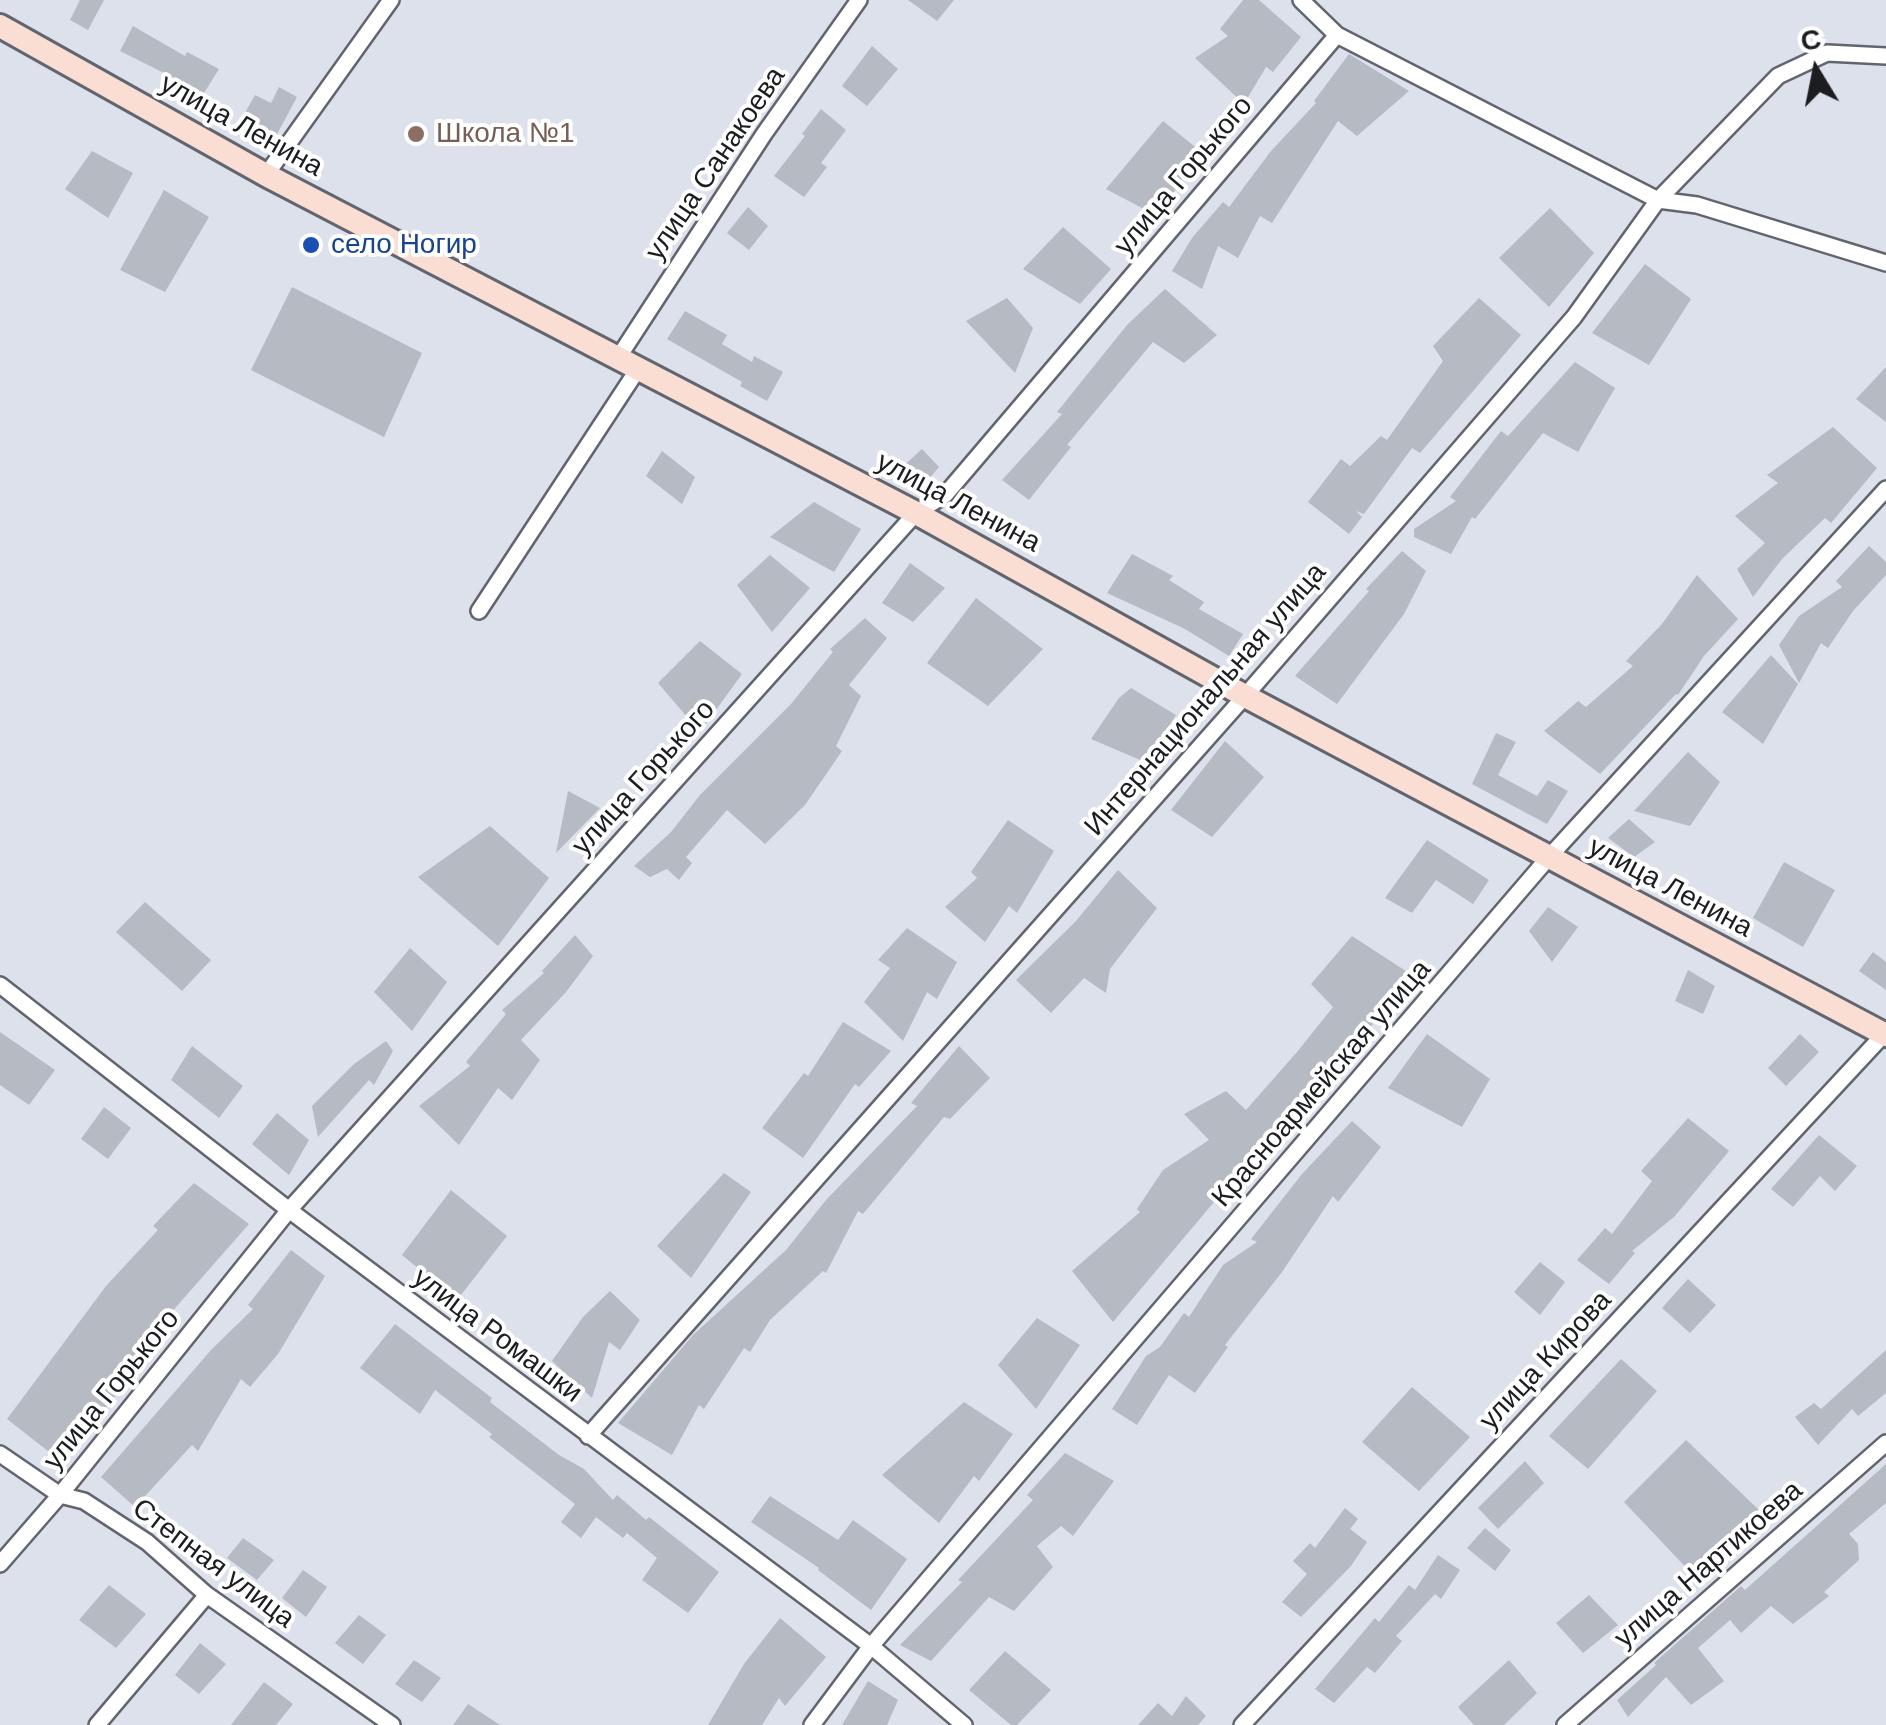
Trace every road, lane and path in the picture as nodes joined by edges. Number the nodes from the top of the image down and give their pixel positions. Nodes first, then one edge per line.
1 (391, 0) edge
2 (858, 0) edge
3 (1301, 0) edge
4 (0, 26) edge
5 (1337, 35) junction
6 (1886, 56) edge
7 (266, 174) junction
8 (1658, 200) junction
9 (1886, 264) edge
10 (628, 364) junction
11 (1886, 489) edge
12 (916, 513) junction
13 (479, 610) dead end
14 (1244, 696) junction
15 (1549, 857) junction
16 (0, 985) edge
17 (1885, 1034) edge
18 (288, 1210) junction
19 (588, 1436) junction
20 (1886, 1443) edge
21 (0, 1454) edge
22 (60, 1495) junction
23 (0, 1564) edge
24 (207, 1594) junction
25 (871, 1646) junction
26 (97, 1725) edge
27 (392, 1725) edge
28 (812, 1725) edge
29 (964, 1725) edge
30 (1242, 1725) edge
31 (1565, 1725) edge

1 - 7 street
2 - 10 street, улица Санакоева
3 - 5 street
4 - 7 street, улица Ленина
5 - 8 street
5 - 12 street, улица Горького
6 - 8 street, Интернациональная улица
7 - 10 street, улица Ленина
8 - 9 street
8 - 14 street, Интернациональная улица
10 - 12 street, улица Ленина
10 - 13 street, улица Санакоева
11 - 15 street, Красноармейская улица
12 - 14 street, улица Ленина
12 - 18 street, улица Горького
14 - 15 street, улица Ленина
14 - 19 street, Интернациональная улица
15 - 17 street, улица Ленина
15 - 25 street, Красноармейская улица
16 - 18 street, улица Ромашки
17 - 30 street, улица Кирова
18 - 19 street, улица Ромашки
18 - 22 street, улица Горького
19 - 25 street, улица Ромашки
20 - 31 street, улица Нартикоева
21 - 22 street, Степная улица
22 - 23 street, улица Горького
22 - 24 street, Степная улица
24 - 26 street
24 - 27 street, Степная улица
25 - 28 street, Красноармейская улица
25 - 29 street, улица Ромашки

